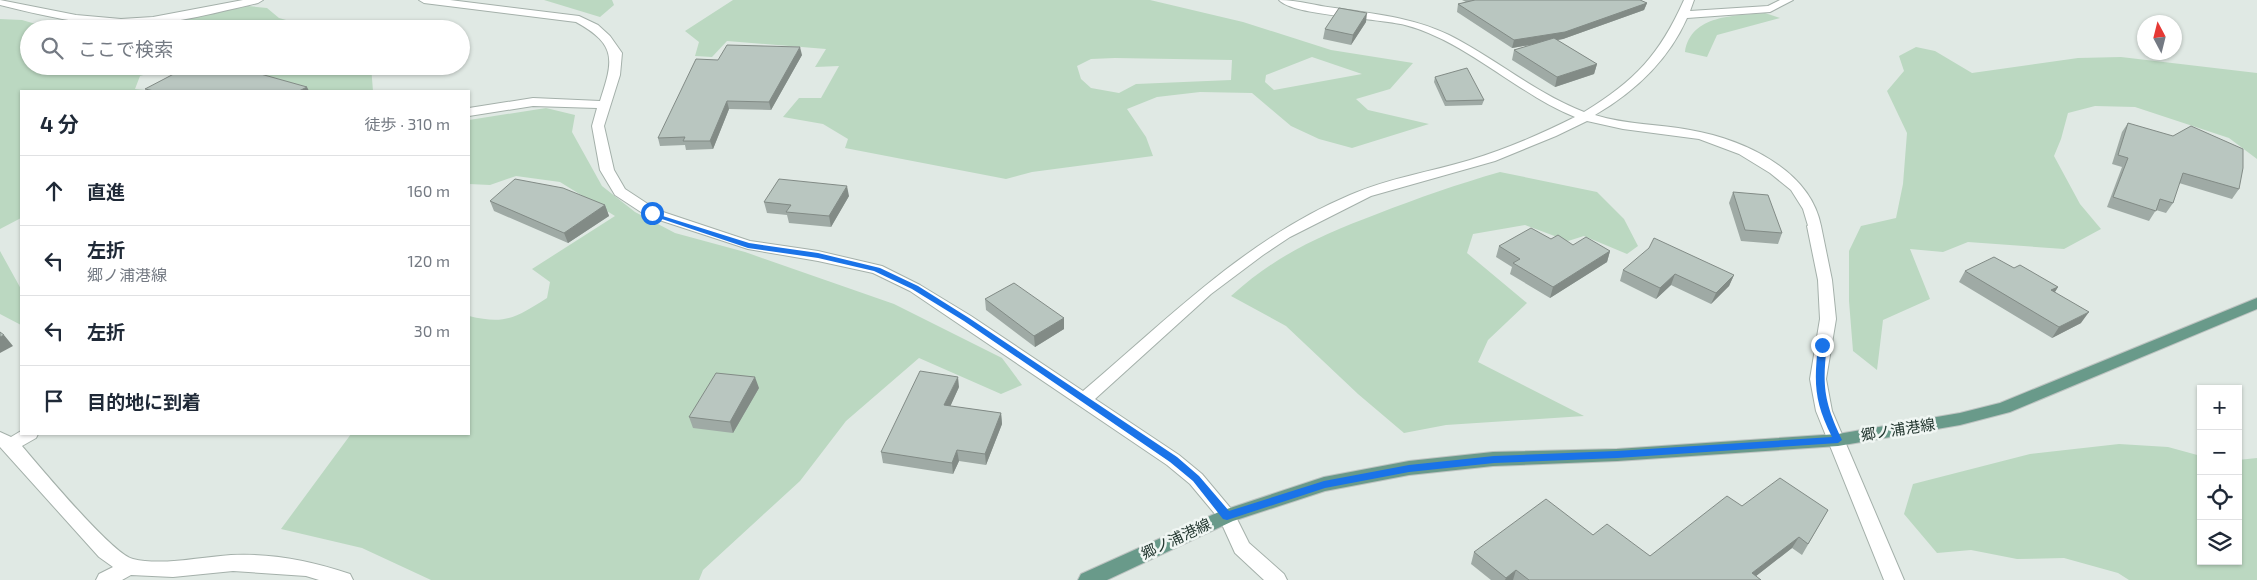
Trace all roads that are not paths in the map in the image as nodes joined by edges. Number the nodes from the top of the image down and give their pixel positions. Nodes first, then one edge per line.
1 (258, 0) edge
2 (424, 0) edge
3 (1284, 0) edge
4 (1689, 0) edge
5 (1788, 0) edge
6 (0, 2) edge
7 (1684, 16) junction
8 (98, 20) edge
9 (140, 20) edge
10 (605, 105) junction
11 (470, 112) edge
12 (1584, 117) junction
13 (2257, 303) edge
14 (1084, 399) junction
15 (27, 435) edge
16 (1838, 440) junction
17 (5, 442) edge
18 (1227, 516) junction
19 (128, 567) junction
20 (106, 580) edge
21 (342, 580) edge
22 (1088, 580) edge
23 (1277, 580) edge
24 (1894, 580) edge

1 - 9 street
2 - 10 street
3 - 12 street
4 - 7 street
5 - 7 street
6 - 8 street
7 - 12 street
10 - 11 street
10 - 14 street
12 - 14 street
12 - 16 street
13 - 16 main road, 郷ノ浦港線
14 - 18 street
15 - 17 street
16 - 18 main road, 郷ノ浦港線
16 - 24 street
17 - 19 street
18 - 22 main road, 郷ノ浦港線
18 - 23 street
19 - 20 street
19 - 21 street

